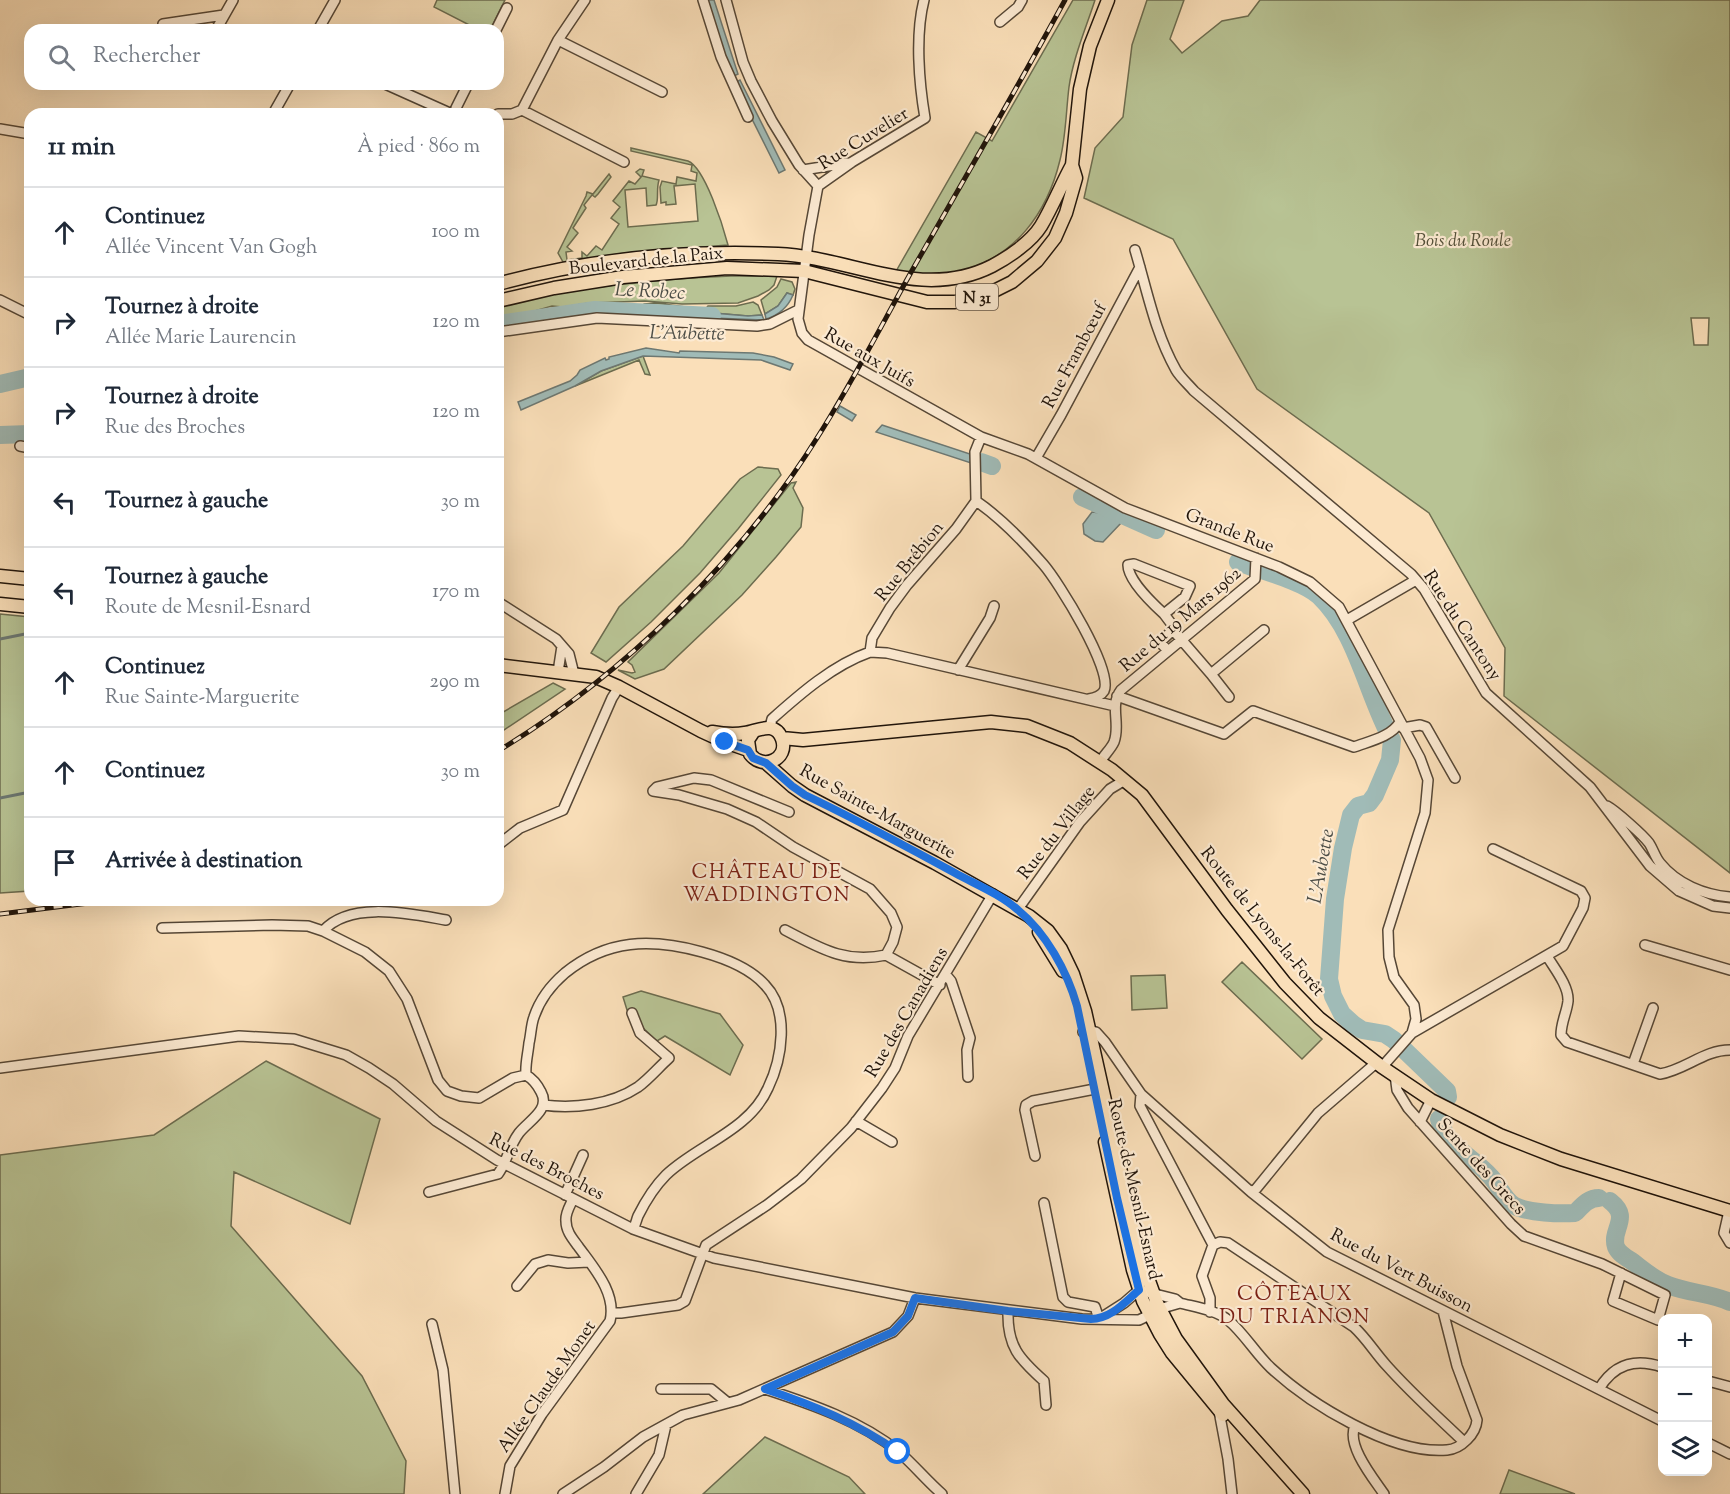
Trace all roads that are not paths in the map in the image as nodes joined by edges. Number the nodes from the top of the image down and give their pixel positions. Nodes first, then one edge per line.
1 (234, 0) edge
2 (335, 0) edge
3 (585, 0) edge
4 (703, 0) edge
5 (726, 0) edge
6 (924, 0) edge
7 (1022, 0) edge
8 (1108, 0) edge
9 (507, 9) dead end
10 (224, 15) junction
11 (1000, 22) dead end
12 (163, 24) edge
13 (219, 24) edge
14 (321, 24) edge
15 (499, 24) edge
16 (558, 40) junction
17 (287, 90) edge
18 (399, 90) edge
19 (465, 90) edge
20 (662, 92) dead end
21 (276, 108) edge
22 (440, 108) edge
23 (456, 108) edge
24 (522, 110) junction
25 (504, 114) edge
26 (748, 117) dead end
27 (0, 129) edge
28 (24, 133) edge
29 (624, 162) dead end
30 (852, 162) junction
31 (1072, 165) junction
32 (803, 170) junction
33 (818, 186) junction
34 (1135, 250) dead end
35 (806, 256) junction
36 (1140, 267) junction
37 (804, 271) junction
38 (504, 282) edge
39 (504, 299) edge
40 (0, 300) edge
41 (798, 310) junction
42 (24, 312) edge
43 (504, 331) edge
44 (981, 437) junction
45 (1036, 459) junction
46 (976, 501) junction
47 (1257, 561) junction
48 (0, 576) edge
49 (24, 578) edge
50 (1416, 580) junction
51 (1332, 601) junction
52 (0, 604) edge
53 (24, 606) edge
54 (504, 606) edge
55 (994, 606) dead end
56 (1325, 609) dead end
57 (1164, 614) junction
58 (1347, 620) junction
59 (1173, 630) junction
60 (1264, 630) dead end
61 (1182, 640) junction
62 (562, 646) junction
63 (1168, 651) junction
64 (870, 652) junction
65 (504, 666) edge
66 (958, 670) junction
67 (558, 672) junction
68 (574, 674) junction
69 (1211, 674) junction
70 (619, 687) junction
71 (1229, 697) dead end
72 (1089, 699) junction
73 (1116, 701) junction
74 (1400, 726) junction
75 (770, 728) junction
76 (701, 731) junction
77 (754, 731) junction
78 (748, 750) junction
79 (776, 753) junction
80 (1100, 762) junction
81 (1455, 778) dead end
82 (1125, 780) junction
83 (1605, 807) junction
84 (789, 812) dead end
85 (504, 840) edge
86 (1493, 849) dead end
87 (993, 894) junction
88 (1730, 897) edge
89 (1730, 908) edge
90 (1018, 909) junction
91 (446, 920) dead end
92 (162, 928) dead end
93 (785, 930) dead end
94 (323, 931) junction
95 (1645, 945) dead end
96 (886, 955) junction
97 (1547, 956) junction
98 (1730, 970) edge
99 (946, 975) junction
100 (940, 985) junction
101 (1653, 1008) dead end
102 (632, 1013) dead end
103 (1085, 1033) junction
104 (1412, 1033) junction
105 (1730, 1050) edge
106 (1633, 1064) junction
107 (1379, 1065) junction
108 (0, 1068) edge
109 (525, 1075) junction
110 (1395, 1075) junction
111 (968, 1077) dead end
112 (1097, 1088) junction
113 (1141, 1094) junction
114 (1431, 1100) junction
115 (543, 1105) junction
116 (856, 1121) junction
117 (1419, 1122) junction
118 (892, 1142) dead end
119 (583, 1155) dead end
120 (1035, 1156) dead end
121 (504, 1163) junction
122 (1251, 1191) junction
123 (429, 1192) dead end
124 (569, 1197) junction
125 (1044, 1203) dead end
126 (1729, 1211) edge
127 (633, 1229) junction
128 (1730, 1243) edge
129 (1213, 1245) junction
130 (701, 1254) junction
131 (589, 1262) junction
132 (1621, 1273) junction
133 (517, 1286) dead end
134 (1139, 1290) junction
135 (1153, 1293) junction
136 (915, 1298) junction
137 (1180, 1303) junction
138 (1008, 1311) junction
139 (1443, 1311) junction
140 (1155, 1312) junction
141 (1210, 1312) junction
142 (612, 1313) junction
143 (1099, 1319) junction
144 (432, 1324) dead end
145 (1658, 1366) edge
146 (1712, 1382) edge
147 (1730, 1387) edge
148 (660, 1389) dead end
149 (765, 1389) junction
150 (1599, 1389) junction
151 (728, 1403) junction
152 (1046, 1405) dead end
153 (1219, 1410) junction
154 (1658, 1419) edge
155 (666, 1425) junction
156 (1354, 1426) junction
157 (1464, 1442) junction
158 (1712, 1445) edge
159 (1730, 1454) edge
160 (455, 1494) edge
161 (505, 1494) edge
162 (562, 1494) edge
163 (636, 1494) edge
164 (942, 1494) edge
165 (1232, 1494) edge
166 (1295, 1494) edge
167 (1303, 1494) edge
168 (1384, 1494) edge

1 - 10 street
2 - 14 street
3 - 16 street
4 - 26 street
5 - 32 street
6 - 30 street, Rue Cuvelier
7 - 11 street
8 - 31 main road, Boulevard de la Paix / N 31
9 - 15 street
10 - 12 street
10 - 13 street
16 - 20 street
16 - 24 street
17 - 21 street
18 - 22 street
19 - 23 street
24 - 25 street
24 - 29 street
27 - 28 street
30 - 32 street
30 - 33 street, Rue Cuvelier
31 - 35 main road, Boulevard de la Paix / N 31
31 - 37 main road, Boulevard de la Paix / N 31
32 - 33 street
33 - 35 street, Rue aux Juifs
34 - 36 street, Rue du Cantony
35 - 37 street, Rue aux Juifs
35 - 38 main road, Boulevard de la Paix / N 31
36 - 45 street, Rue Frambœuf
36 - 50 street, Rue du Cantony
37 - 39 main road, Boulevard de la Paix / N 31
37 - 41 street, Rue aux Juifs
40 - 42 street
41 - 43 street
41 - 44 street, Rue aux Juifs
44 - 45 street, Rue aux Juifs
44 - 46 street
45 - 47 street, Grande Rue
46 - 64 street, Rue Brébion
46 - 72 street
47 - 51 street, Grande Rue
47 - 61 street, Rue du 19 Mars 1962
48 - 49 main road
50 - 58 street
50 - 83 street, Rue du Cantony
51 - 56 street
51 - 58 street, Grande Rue
52 - 53 main road
54 - 62 street
55 - 66 street
57 - 57 street
57 - 59 street
58 - 74 street, Grande Rue
59 - 61 street
59 - 63 street
60 - 69 street
61 - 63 street, Rue du 19 Mars 1962
61 - 69 street
62 - 67 street
62 - 68 street
63 - 73 street, Rue du 19 Mars 1962
64 - 66 street
64 - 75 street
65 - 67 main road
66 - 72 street
67 - 68 main road
68 - 70 main road
69 - 71 street
70 - 76 main road
70 - 85 street
72 - 73 street
73 - 74 street
73 - 80 street
74 - 81 street
74 - 104 street, Grande Rue
75 - 77 main road
75 - 79 main road
76 - 77 main road
76 - 78 main road
77 - 78 main road
78 - 79 main road
79 - 80 main road, Route de Lyons-la-Forêt
79 - 87 main road, Rue Sainte-Marguerite
80 - 82 main road, Route de Lyons-la-Forêt
82 - 90 street, Rue du Village
82 - 107 main road, Route de Lyons-la-Forêt
83 - 88 street
83 - 89 street, Rue du Cantony
84 - 96 street
86 - 97 street
87 - 90 main road, Rue Sainte-Marguerite
87 - 99 street, Rue des Canadiens
90 - 103 main road, Rue Sainte-Marguerite
91 - 94 street
92 - 94 street
93 - 96 street
94 - 109 street
95 - 98 street
96 - 100 street
97 - 104 street
97 - 106 street
99 - 100 street, Rue des Canadiens
99 - 111 street
100 - 116 street, Rue des Canadiens
101 - 106 street
102 - 115 street
103 - 112 main road, Route de Mesnil-Esnard
103 - 113 street, Rue du Vert Buisson
104 - 107 street
105 - 106 street
107 - 110 main road, Route de Lyons-la-Forêt
107 - 122 street
108 - 121 street, Rue des Broches
109 - 115 street
109 - 127 street
110 - 114 main road, Route de Lyons-la-Forêt
110 - 117 street, Sente des Grecs
112 - 120 street, Route de Mesnil-Esnard
112 - 134 main road, Route de Mesnil-Esnard
112 - 135 main road, Route de Mesnil-Esnard
113 - 122 street, Rue du Vert Buisson
113 - 129 street
114 - 117 street, Sente des Grecs
114 - 126 main road, Route de Lyons-la-Forêt
115 - 121 street
116 - 118 street
116 - 130 street, Rue des Canadiens
117 - 132 street, Sente des Grecs
119 - 124 street
121 - 123 street
121 - 124 street, Rue des Broches
122 - 139 street, Rue du Vert Buisson
124 - 127 street, Rue des Broches
124 - 131 street
125 - 143 street
126 - 128 street
127 - 130 street, Rue des Broches
129 - 141 street
129 - 157 street
130 - 136 street, Rue des Broches
130 - 142 street, Allée Claude Monet
131 - 133 street
131 - 142 street
132 - 132 street, Sente des Grecs
134 - 135 street
134 - 140 main road, Route de Mesnil-Esnard
134 - 143 street
135 - 137 street
135 - 140 main road, Route de Mesnil-Esnard
136 - 138 street, Rue des Broches
136 - 149 street
137 - 140 street, Rue des Broches
137 - 141 street
138 - 143 street, Rue des Broches
138 - 152 street
139 - 150 street, Rue du Vert Buisson
139 - 157 street
140 - 143 street, Rue des Broches
140 - 153 main road, Route de Mesnil-Esnard
140 - 167 main road, Route de Mesnil-Esnard
141 - 156 street
142 - 161 street, Allée Claude Monet
144 - 160 street
145 - 150 street
146 - 147 street
148 - 151 street
149 - 151 street
149 - 164 street
150 - 154 street, Rue du Vert Buisson
151 - 155 street
153 - 165 street
153 - 166 main road, Route de Mesnil-Esnard
155 - 162 street
155 - 163 street
156 - 157 street
156 - 168 street
158 - 159 street

